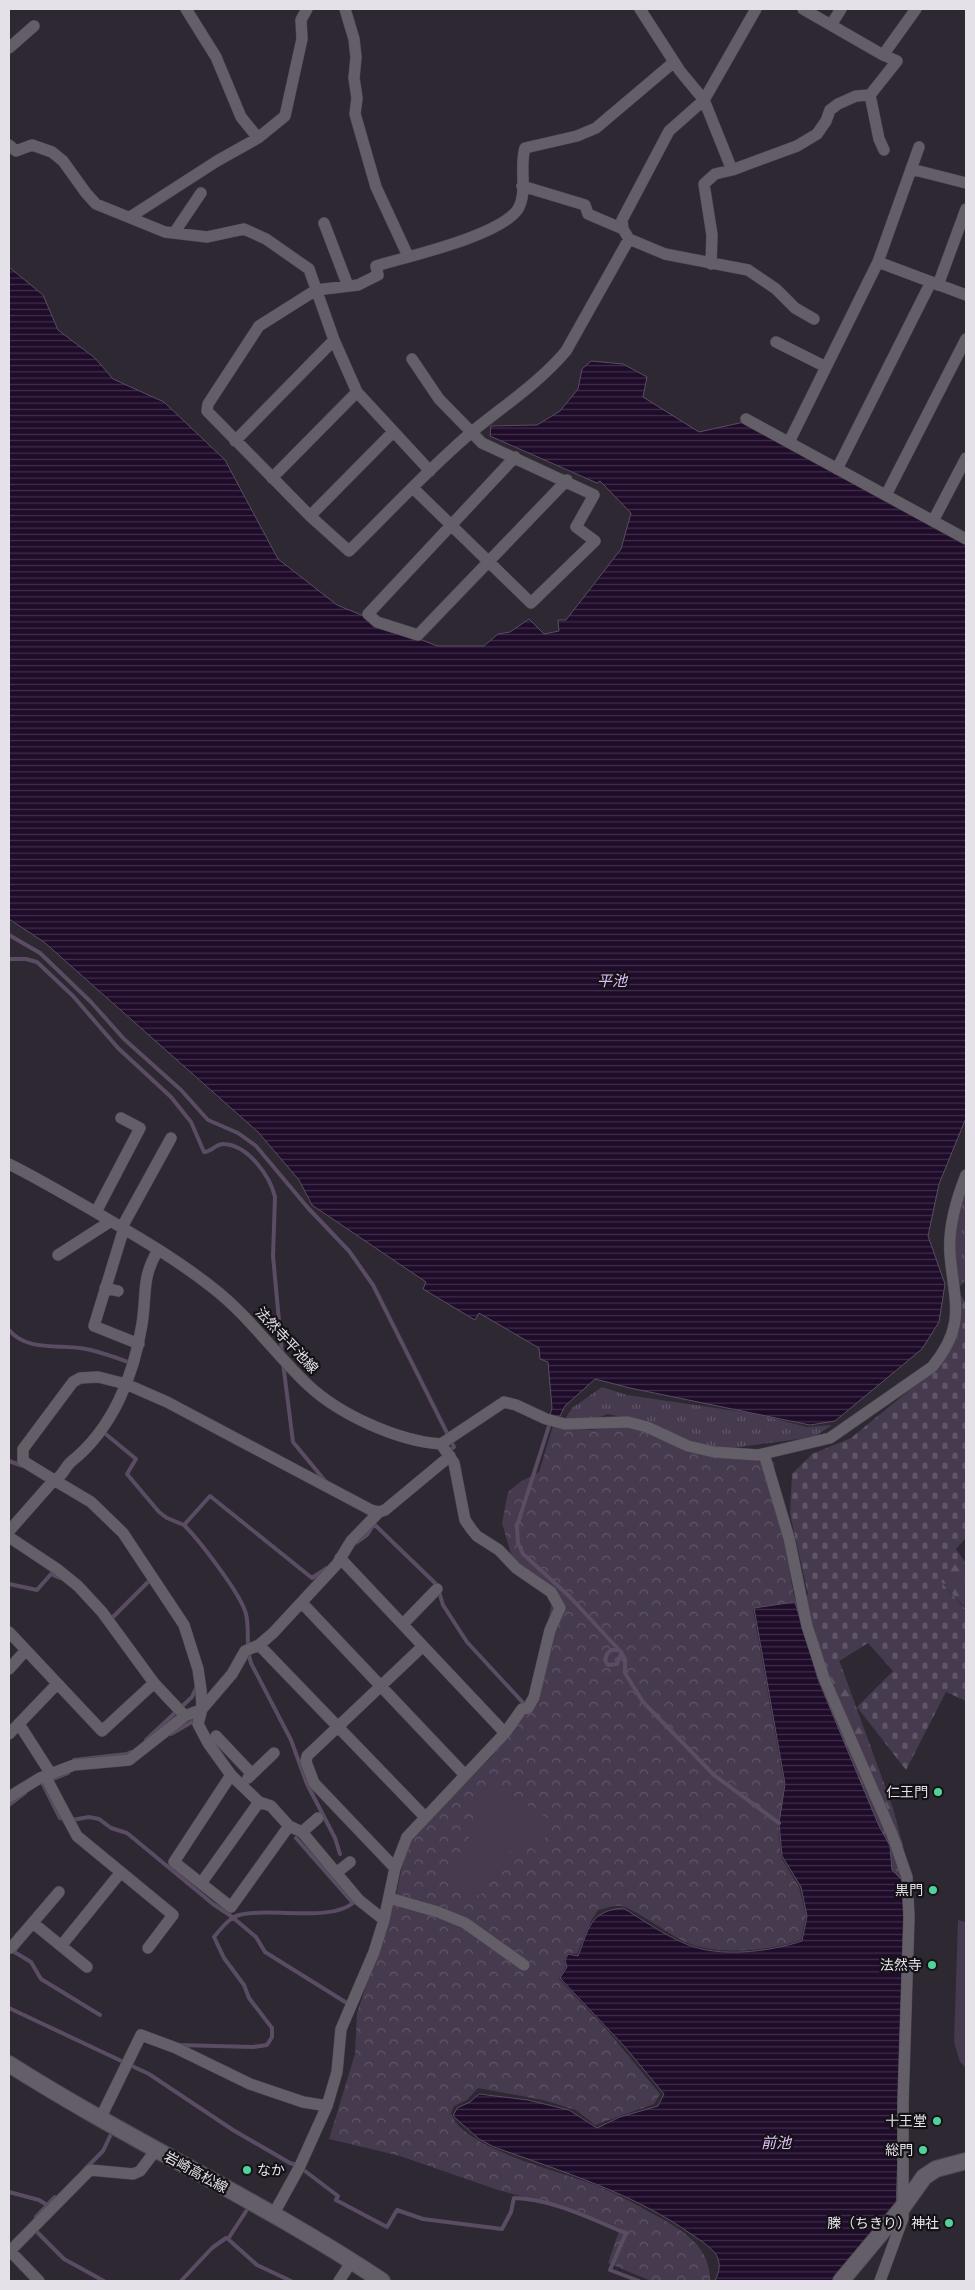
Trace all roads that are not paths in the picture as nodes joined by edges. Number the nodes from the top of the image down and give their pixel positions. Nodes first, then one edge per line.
1 (186, 9) edge
2 (307, 9) edge
3 (345, 9) edge
4 (640, 9) edge
5 (756, 9) edge
6 (803, 9) edge
7 (841, 9) edge
8 (916, 9) edge
9 (831, 25) junction
10 (34, 26) dead end
11 (9, 48) edge
12 (883, 55) junction
13 (674, 62) junction
14 (870, 96) junction
15 (704, 100) junction
16 (258, 138) junction
17 (9, 145) edge
18 (919, 147) dead end
19 (884, 150) dead end
20 (911, 169) junction
21 (732, 170) junction
22 (966, 183) edge
23 (522, 186) junction
24 (201, 193) dead end
25 (966, 209) edge
26 (130, 217) junction
27 (324, 223) dead end
28 (962, 231) edge
29 (174, 233) junction
30 (626, 234) junction
31 (408, 256) junction
32 (878, 262) junction
33 (711, 264) junction
34 (935, 283) junction
35 (348, 286) junction
36 (316, 290) junction
37 (966, 295) edge
38 (814, 320) dead end
39 (966, 339) edge
40 (334, 340) junction
41 (776, 342) dead end
42 (412, 360) dead end
43 (826, 368) junction
44 (356, 392) junction
45 (746, 419) dead end
46 (393, 432) junction
47 (472, 432) junction
48 (235, 441) junction
49 (789, 442) junction
50 (515, 458) junction
51 (966, 458) edge
52 (837, 468) junction
53 (430, 471) junction
54 (272, 478) junction
55 (567, 480) junction
56 (413, 488) junction
57 (886, 495) junction
58 (310, 516) junction
59 (933, 521) junction
60 (450, 525) junction
61 (966, 539) edge
62 (489, 562) junction
63 (121, 1118) dead end
64 (171, 1138) dead end
65 (9, 1164) edge
66 (966, 1175) edge
67 (96, 1212) junction
68 (119, 1226) junction
69 (158, 1250) junction
70 (58, 1255) dead end
71 (105, 1288) junction
72 (118, 1291) dead end
73 (119, 1322) dead end
74 (114, 1334) junction
75 (138, 1344) junction
76 (126, 1384) junction
77 (441, 1444) junction
78 (764, 1454) junction
79 (450, 1456) junction
80 (54, 1480) junction
81 (379, 1512) junction
82 (9, 1531) edge
83 (9, 1537) edge
84 (340, 1558) junction
85 (437, 1589) dead end
86 (302, 1602) junction
87 (403, 1624) junction
88 (9, 1632) edge
89 (259, 1645) junction
90 (423, 1646) junction
91 (26, 1650) junction
92 (9, 1668) edge
93 (154, 1683) junction
94 (58, 1684) junction
95 (380, 1686) junction
96 (202, 1709) junction
97 (185, 1716) junction
98 (19, 1724) junction
99 (338, 1727) junction
100 (505, 1733) junction
101 (9, 1734) edge
102 (216, 1736) dead end
103 (274, 1753) dead end
104 (252, 1774) junction
105 (48, 1775) junction
106 (231, 1775) junction
107 (466, 1775) junction
108 (242, 1785) junction
109 (9, 1797) edge
110 (259, 1802) junction
111 (425, 1817) junction
112 (318, 1818) dead end
113 (289, 1826) junction
114 (302, 1832) junction
115 (350, 1862) dead end
116 (395, 1868) junction
117 (121, 1872) junction
118 (336, 1873) junction
119 (202, 1882) junction
120 (59, 1892) dead end
121 (390, 1898) junction
122 (384, 1920) junction
123 (33, 1923) junction
124 (62, 1946) junction
125 (11, 1948) dead end
126 (148, 1948) dead end
127 (524, 1965) dead end
128 (87, 1966) dead end
129 (9, 2064) edge
130 (327, 2106) junction
131 (100, 2119) junction
132 (156, 2150) junction
133 (966, 2162) edge
134 (902, 2208) junction
135 (273, 2215) junction
136 (10, 2252) edge
137 (352, 2261) junction
138 (39, 2281) edge
139 (339, 2281) edge
140 (382, 2281) edge
141 (841, 2281) edge
142 (880, 2281) edge

1 - 16 street
2 - 16 street
3 - 31 street
4 - 13 street
5 - 15 street
6 - 9 street
7 - 9 street
8 - 12 street
9 - 12 street
10 - 11 street
12 - 14 street
13 - 15 street
13 - 23 street
14 - 19 street
14 - 21 street
15 - 21 street
15 - 30 street
16 - 26 street
17 - 26 street
18 - 20 street
20 - 22 street
20 - 32 street
21 - 33 street
23 - 30 street
23 - 31 street
24 - 29 street
25 - 28 street
26 - 29 street
27 - 35 street
28 - 34 street
29 - 36 street
30 - 33 street
30 - 47 street
31 - 35 street
32 - 34 street
32 - 43 street
33 - 38 street
34 - 37 street
34 - 52 street
35 - 36 street
36 - 40 street
36 - 48 street
39 - 57 street
40 - 44 street
40 - 48 street
41 - 43 street
42 - 47 street
43 - 49 street
44 - 46 street
44 - 54 street
45 - 49 street
46 - 53 street
46 - 58 street
47 - 50 street
47 - 53 street
48 - 54 street
49 - 52 street
50 - 55 street
50 - 60 street
51 - 59 street
52 - 57 street
53 - 56 street
54 - 58 street
55 - 62 street
55 - 62 street
56 - 58 street
56 - 60 street
57 - 59 street
59 - 61 street
60 - 62 street
60 - 62 street
63 - 67 street
64 - 68 street
65 - 67 street, 法然寺平池線
66 - 78 street
67 - 68 street, 法然寺平池線
68 - 69 street, 法然寺平池線
68 - 70 street
68 - 71 street
69 - 75 street
69 - 77 street, 法然寺平池線
71 - 72 street
71 - 74 street
73 - 74 street
74 - 75 street
75 - 76 street
76 - 80 street
76 - 80 street
76 - 81 street
77 - 78 street
77 - 79 street
78 - 134 street
79 - 81 street
79 - 100 street
80 - 82 street
80 - 96 street
81 - 84 street
83 - 93 street
84 - 86 street
84 - 87 street
85 - 87 street
86 - 89 street
86 - 95 street
87 - 90 street
88 - 91 street
89 - 96 street
89 - 99 street
90 - 95 street
90 - 100 street
91 - 92 street
91 - 94 street
93 - 94 street
93 - 97 street
94 - 98 street
95 - 99 street
95 - 107 street
96 - 97 street
96 - 106 street
97 - 105 street
98 - 101 street
98 - 105 street
99 - 111 street
99 - 116 street
100 - 107 street
102 - 104 street
103 - 104 street
104 - 108 street
105 - 109 street
105 - 117 street
106 - 108 street
106 - 119 street
107 - 111 street
108 - 110 street
110 - 113 street
110 - 119 street
111 - 116 street
112 - 114 street
113 - 114 street
113 - 119 street
114 - 118 street
115 - 118 street
116 - 121 street
117 - 124 street
117 - 126 street
118 - 122 street
120 - 123 street
121 - 122 street
121 - 127 street
122 - 130 street
123 - 124 street
123 - 125 street
124 - 128 street
129 - 131 main road, 岩崎高松線
130 - 131 street
130 - 135 street
131 - 132 main road, 岩崎高松線
132 - 135 main road, 岩崎高松線
132 - 136 street
133 - 134 main road
134 - 141 main road
134 - 142 street
135 - 137 main road, 岩崎高松線
136 - 138 street
137 - 139 street
137 - 140 main road, 岩崎高松線

